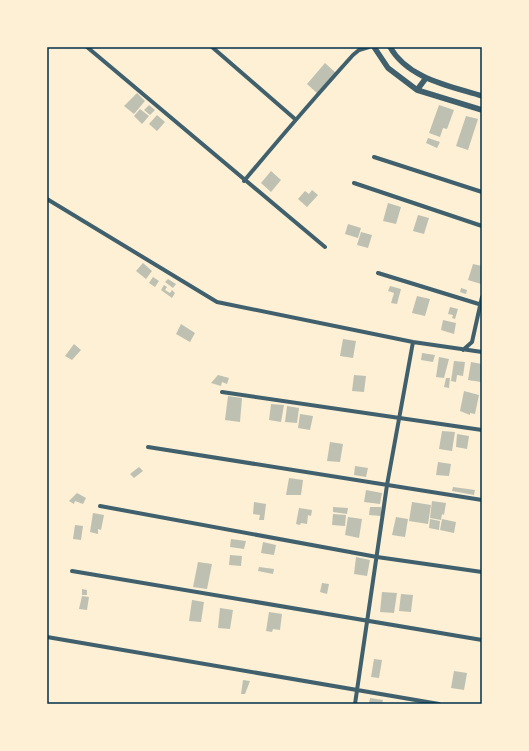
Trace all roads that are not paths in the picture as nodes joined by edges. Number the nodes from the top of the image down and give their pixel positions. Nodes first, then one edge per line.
1 (87, 47) edge
2 (212, 47) edge
3 (369, 47) edge
4 (374, 47) edge
5 (390, 47) edge
6 (426, 78) junction
7 (417, 90) junction
8 (482, 96) edge
9 (482, 110) edge
10 (295, 119) junction
11 (374, 157) dead end
12 (244, 181) junction
13 (354, 183) dead end
14 (482, 192) edge
15 (47, 199) edge
16 (482, 226) edge
17 (325, 247) dead end
18 (378, 273) dead end
19 (482, 297) edge
20 (481, 305) edge
21 (413, 342) junction
22 (463, 350) junction
23 (482, 352) edge
24 (222, 392) dead end
25 (398, 417) junction
26 (482, 430) edge
27 (148, 446) dead end
28 (387, 485) junction
29 (482, 500) edge
30 (100, 506) dead end
31 (377, 557) junction
32 (72, 571) dead end
33 (482, 572) edge
34 (367, 621) junction
35 (47, 637) edge
36 (482, 640) edge
37 (357, 689) junction
38 (355, 704) edge
39 (439, 704) edge

1 - 12 street
2 - 10 street
3 - 10 street
4 - 7 street
5 - 6 street
6 - 7 street
6 - 8 street
7 - 9 street
10 - 12 street
11 - 14 street
12 - 17 street
13 - 16 street
15 - 21 street
18 - 20 street
19 - 20 street
20 - 22 street
21 - 22 street
21 - 25 street
22 - 23 street
24 - 25 street
25 - 26 street
25 - 28 street
27 - 28 street
28 - 29 street
28 - 31 street
30 - 31 street
31 - 33 street
31 - 34 street
32 - 34 street
34 - 36 street
34 - 37 street
35 - 37 street
37 - 38 street
37 - 39 street

